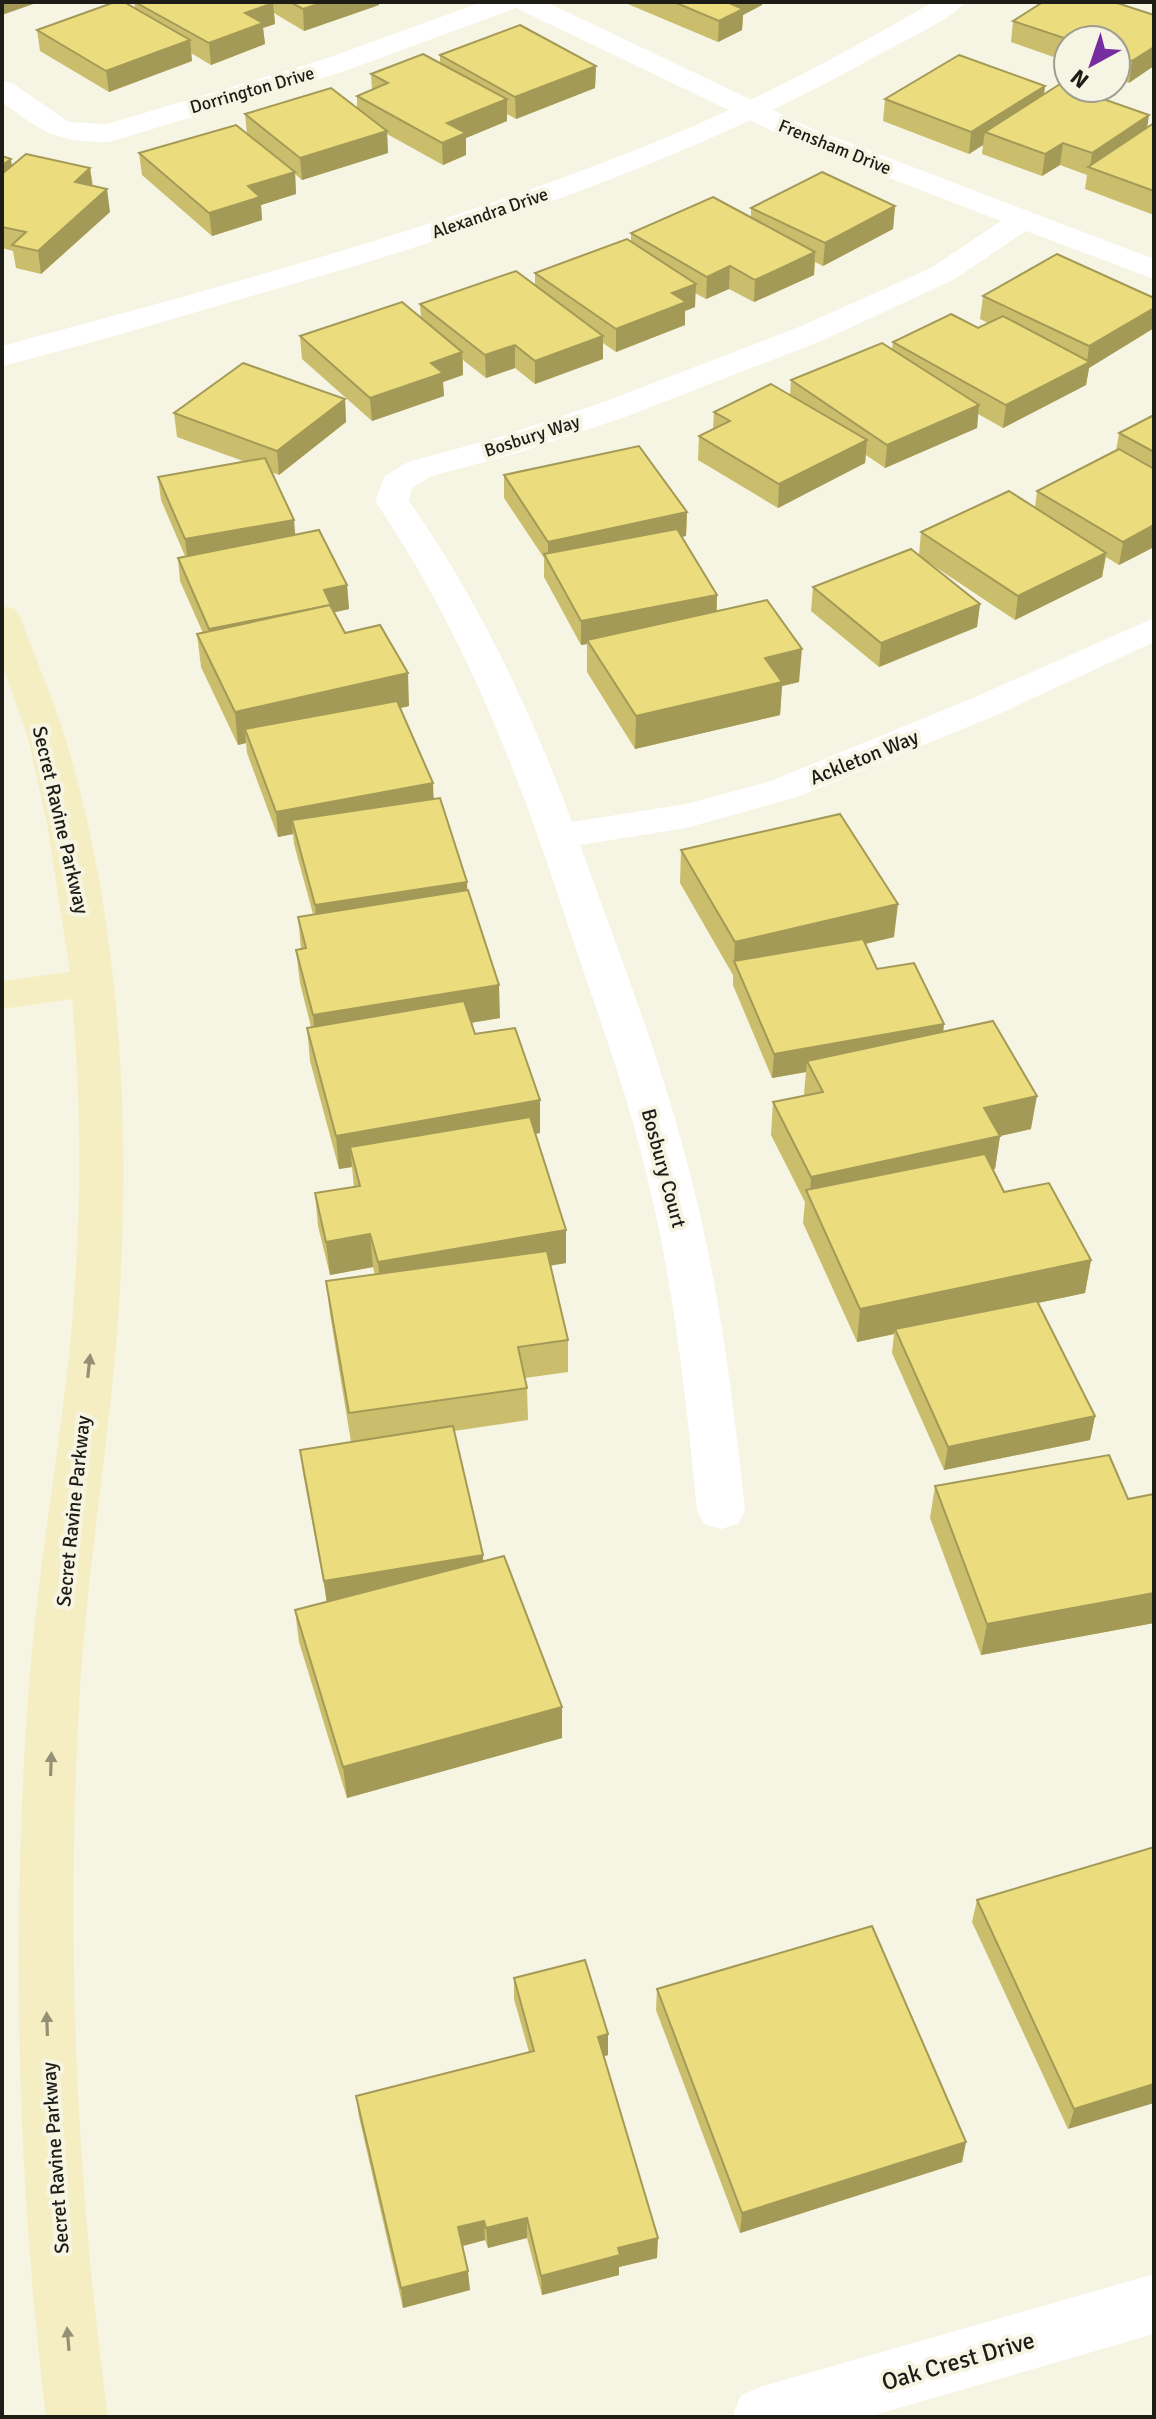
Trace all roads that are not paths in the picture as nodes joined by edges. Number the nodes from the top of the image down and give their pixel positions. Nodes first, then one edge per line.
1 (507, 2) edge
2 (525, 2) edge
3 (952, 2) edge
4 (2, 89) edge
5 (749, 111) junction
6 (1023, 220) junction
7 (1154, 270) edge
8 (2, 356) edge
9 (2, 617) edge
10 (1154, 629) edge
11 (559, 836) junction
12 (92, 983) junction
13 (2, 995) edge
14 (721, 1510) dead end
15 (1154, 2304) edge
16 (77, 2417) edge
17 (763, 2417) edge

1 - 4 street, Dorrington Drive
2 - 5 street, Frensham Drive
3 - 5 street, Alexandra Drive
5 - 6 street, Frensham Drive
5 - 8 street, Alexandra Drive
6 - 7 street, Frensham Drive
6 - 11 street, Bosbury Way
9 - 12 main road, Secret Ravine Parkway
10 - 11 street, Ackleton Way
11 - 14 street, Bosbury Court
12 - 13 main road
16 -> 12 main road, Secret Ravine Parkway
15 - 17 street, Oak Crest Drive

